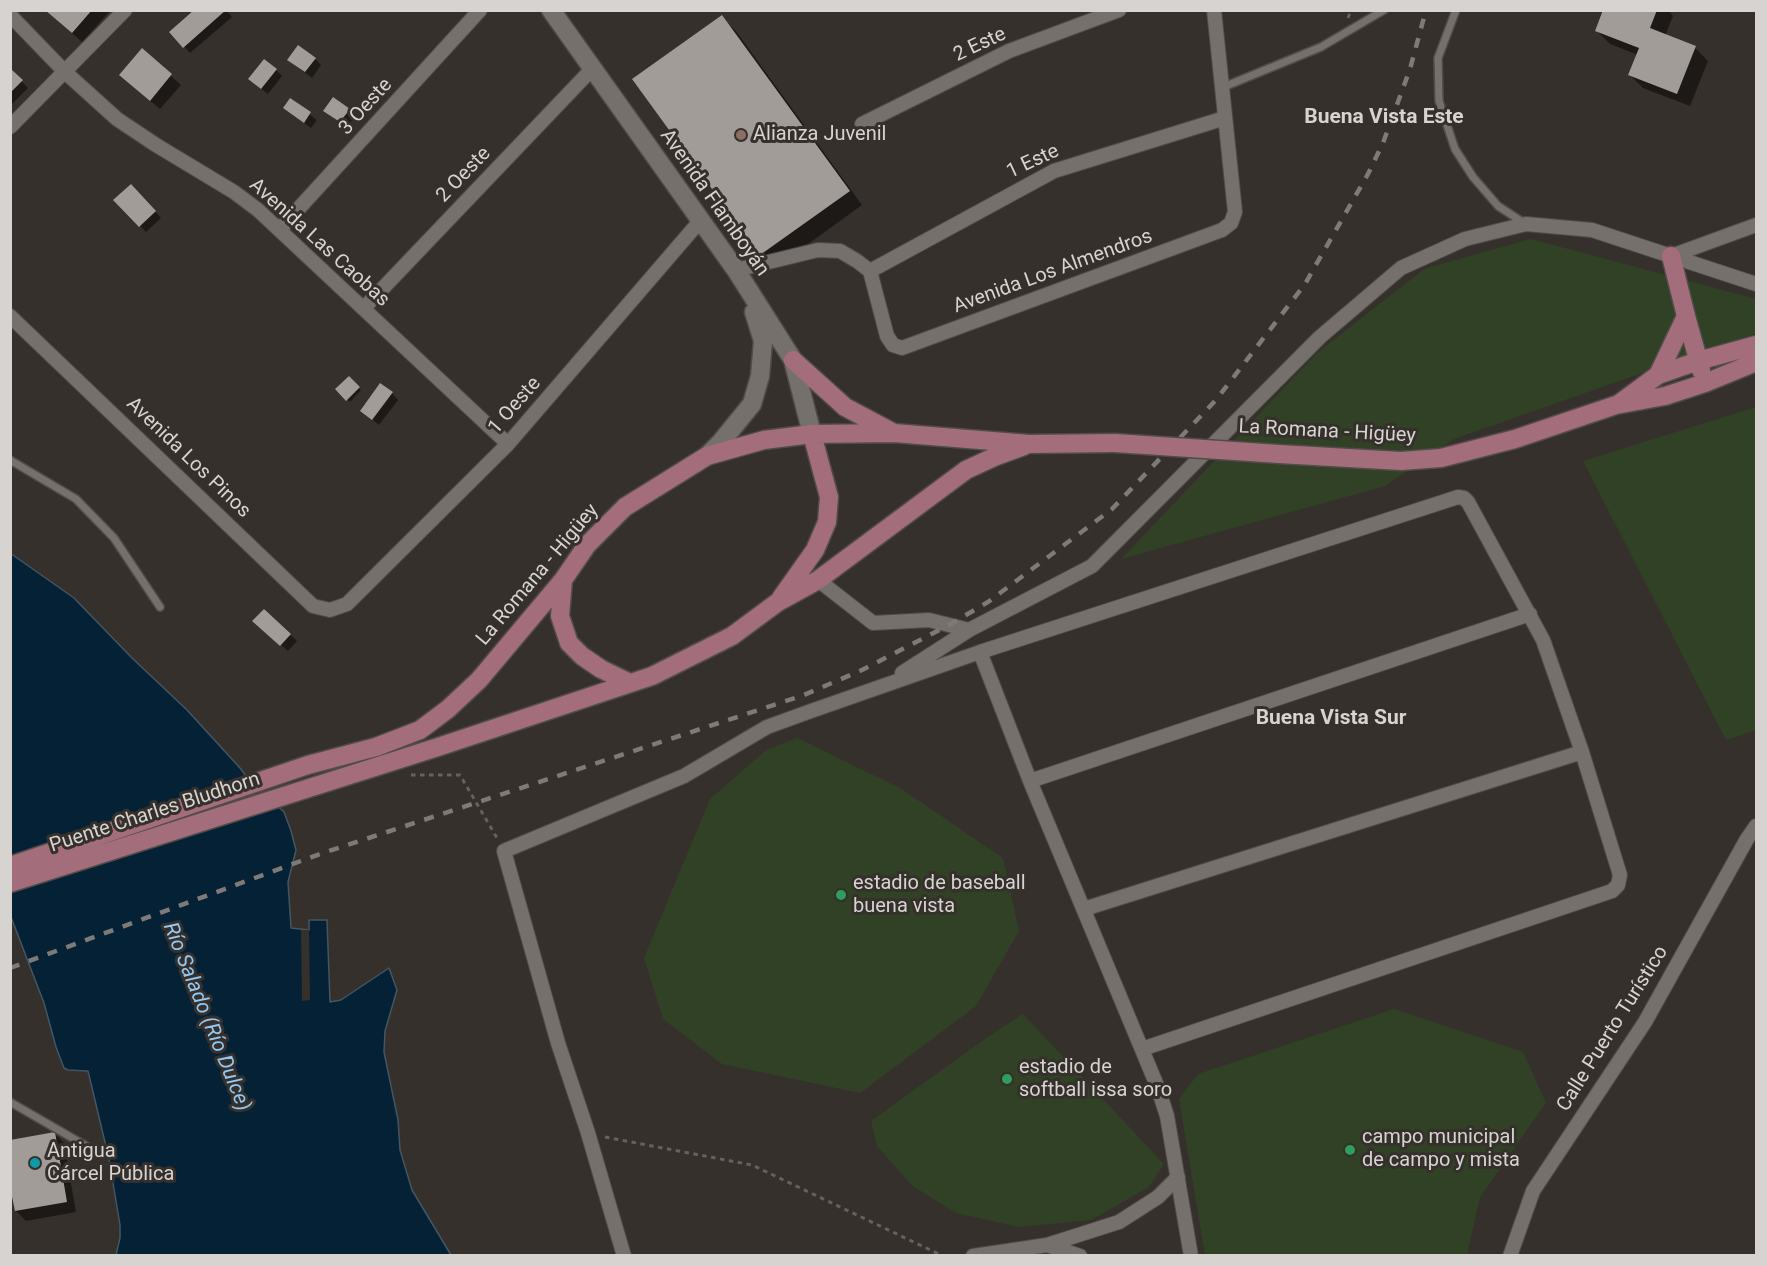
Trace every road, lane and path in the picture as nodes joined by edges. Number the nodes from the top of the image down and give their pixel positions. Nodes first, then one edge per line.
1 (125, 10) edge
2 (480, 10) edge
3 (551, 10) edge
4 (1119, 10) edge
5 (1214, 10) edge
6 (1384, 10) edge
7 (1456, 10) edge
8 (10, 15) edge
9 (593, 68) junction
10 (65, 72) junction
11 (1221, 88) junction
12 (1225, 118) junction
13 (862, 124) dead end
14 (10, 128) edge
15 (700, 221) junction
16 (1526, 224) junction
17 (1756, 225) edge
18 (280, 229) junction
19 (1671, 256) junction
20 (736, 270) junction
21 (870, 271) junction
22 (1756, 284) edge
23 (748, 290) junction
24 (364, 308) junction
25 (10, 316) edge
26 (1686, 316) junction
27 (1756, 345) edge
28 (793, 360) junction
29 (1698, 361) junction
30 (1756, 362) edge
31 (1658, 375) junction
32 (1705, 383) junction
33 (1616, 405) junction
34 (894, 433) junction
35 (812, 434) junction
36 (508, 444) junction
37 (1029, 444) junction
38 (707, 456) junction
39 (10, 460) edge
40 (562, 580) junction
41 (818, 580) junction
42 (778, 602) junction
43 (347, 604) joint
44 (160, 607) dead end
45 (1530, 615) junction
46 (969, 630) junction
47 (980, 652) junction
48 (630, 683) junction
49 (885, 684) junction
50 (1582, 752) junction
51 (308, 765) joint
52 (460, 775) dead end
53 (1030, 781) junction
54 (314, 786) joint
55 (1756, 826) edge
56 (504, 851) junction
57 (10, 866) edge
58 (10, 883) edge
59 (1084, 909) junction
60 (1142, 1049) junction
61 (10, 1102) edge
62 (588, 1133) junction
63 (88, 1148) dead end
64 (1178, 1177) junction
65 (1047, 1245) junction
66 (624, 1256) edge
67 (943, 1256) edge
68 (973, 1256) edge
69 (1080, 1256) edge
70 (1191, 1256) edge
71 (1510, 1256) edge

1 - 10 street
2 - 18 street, 3 Oeste
3 - 9 street, Avenida Flamboyán
4 - 13 street, 2 Este
5 - 11 street, Avenida Los Almendros
6 - 11 lane
7 - 16 lane
8 - 10 street, Avenida Las Caobas
9 - 15 street, Avenida Flamboyán
9 - 24 street, 2 Oeste
10 - 14 street
10 - 18 street, Avenida Las Caobas
11 - 12 street, Avenida Los Almendros
12 - 21 street, 1 Este
12 - 21 street, Avenida Los Almendros
15 - 20 street, Avenida Flamboyán
15 - 36 street, 1 Oeste
16 - 19 street
16 - 46 street
17 - 19 street
18 - 24 street, Avenida Las Caobas
19 - 22 street
19 - 26 main road
20 - 21 street
20 - 23 street, Avenida Flamboyán
23 - 28 street, Avenida Flamboyán
23 - 38 street
24 - 36 street, Avenida Las Caobas
25 - 43 street, Avenida Los Pinos
26 - 29 main road
26 - 31 main road
27 - 29 main road, La Romana - Higüey
28 - 34 main road
28 - 35 street, Avenida Flamboyán
29 - 31 main road, La Romana - Higüey
29 - 32 main road
30 - 32 main road, La Romana - Higüey
31 - 33 main road, La Romana - Higüey
32 - 33 main road, La Romana - Higüey
33 - 37 main road, La Romana - Higüey, bridge
34 - 35 main road, La Romana - Higüey
34 - 37 main road, La Romana - Higüey
35 - 38 main road, La Romana - Higüey
35 - 42 main road
36 - 43 street, 1 Oeste
37 - 41 main road, La Romana - Higüey
38 - 40 main road, La Romana - Higüey
39 - 44 lane
40 - 48 main road
40 - 51 main road, La Romana - Higüey
41 - 42 main road, La Romana - Higüey
41 - 46 street
42 - 48 main road, La Romana - Higüey
45 - 47 street
45 - 50 street
45 - 53 street
46 - 49 street
47 - 49 street
47 - 53 street
48 - 54 main road, La Romana - Higüey
49 - 56 street
50 - 59 street
50 - 60 street
51 - 57 main road, Puente Charles Bludhorn
52 - 56 path
53 - 59 street
54 - 58 main road, Puente Charles Bludhorn
55 - 71 street, Calle Puerto Turístico
56 - 62 street
59 - 60 street
60 - 64 street
61 - 63 lane
62 - 66 street
62 - 67 path
64 - 65 street
64 - 70 street
65 - 68 street
65 - 69 street

